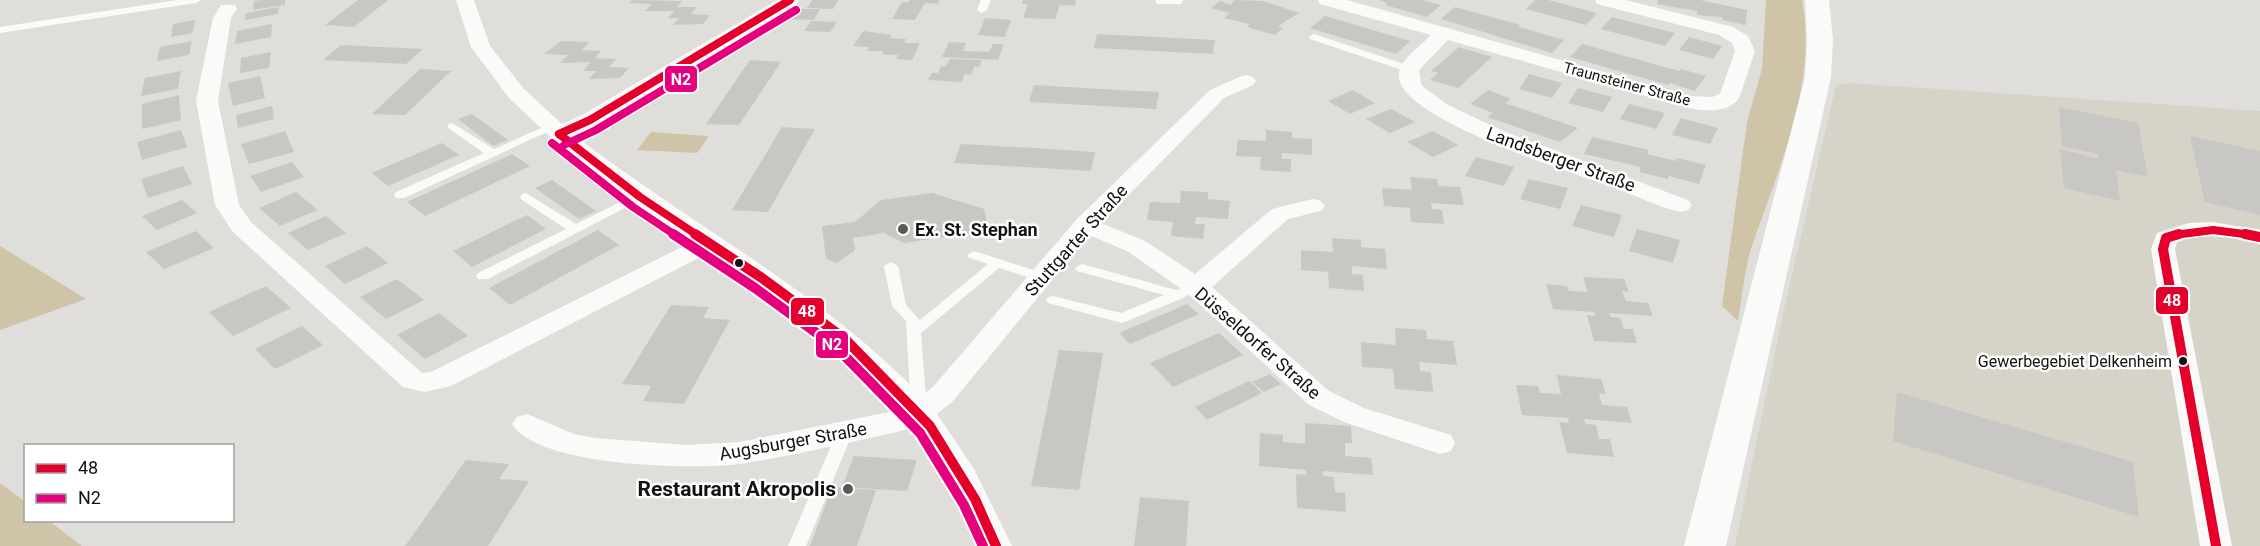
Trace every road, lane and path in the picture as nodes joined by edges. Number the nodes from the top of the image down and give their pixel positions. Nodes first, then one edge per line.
1 (196, 0) edge
2 (465, 0) edge
3 (790, 0) edge
4 (986, 0) edge
5 (1164, 0) edge
6 (1174, 0) edge
7 (1327, 0) edge
8 (1604, 0) edge
9 (1817, 0) edge
10 (228, 9) dead end
11 (982, 10) dead end
12 (0, 30) edge
13 (1444, 33) junction
14 (1314, 37) dead end
15 (1409, 69) junction
16 (1246, 81) dead end
17 (452, 126) dead end
18 (556, 130) junction
19 (492, 153) junction
20 (400, 195) dead end
21 (526, 197) dead end
22 (640, 197) junction
23 (1680, 205) dead end
24 (1313, 206) dead end
25 (1085, 225) junction
26 (575, 230) junction
27 (2260, 237) edge
28 (708, 243) junction
29 (974, 255) dead end
30 (998, 262) junction
31 (891, 266) dead end
32 (1082, 268) dead end
33 (483, 276) dead end
34 (1041, 277) junction
35 (1187, 291) junction
36 (1053, 300) dead end
37 (915, 331) junction
38 (919, 413) junction
39 (527, 424) dead end
40 (845, 432) junction
41 (1440, 443) dead end
42 (797, 546) edge
43 (996, 546) edge
44 (1705, 546) edge
45 (2216, 546) edge

1 - 12 lane
2 - 18 street
3 - 18 street
4 - 11 lane
5 - 6 street
7 - 13 street, Traunsteiner Straße
8 - 13 street, Traunsteiner Straße
9 - 44 main road
10 - 28 street
13 - 15 street
14 - 15 lane
15 - 23 street, Landsberger Straße
16 - 25 street, Stuttgarter Straße
17 - 19 lane
18 - 19 lane
18 - 22 street
19 - 20 lane
21 - 26 lane
22 - 26 lane
22 - 28 street
24 - 35 street
25 - 34 street, Stuttgarter Straße
25 - 35 street, Düsseldorfer Straße
26 - 33 lane
27 - 45 street
28 - 38 street
29 - 30 lane
30 - 34 lane
30 - 37 lane
31 - 37 lane
32 - 35 lane
34 - 38 street, Stuttgarter Straße
35 - 36 lane
35 - 41 street, Düsseldorfer Straße
37 - 38 lane
38 - 40 street, Augsburger Straße
38 - 43 street
39 - 40 street, Augsburger Straße
40 - 42 lane

